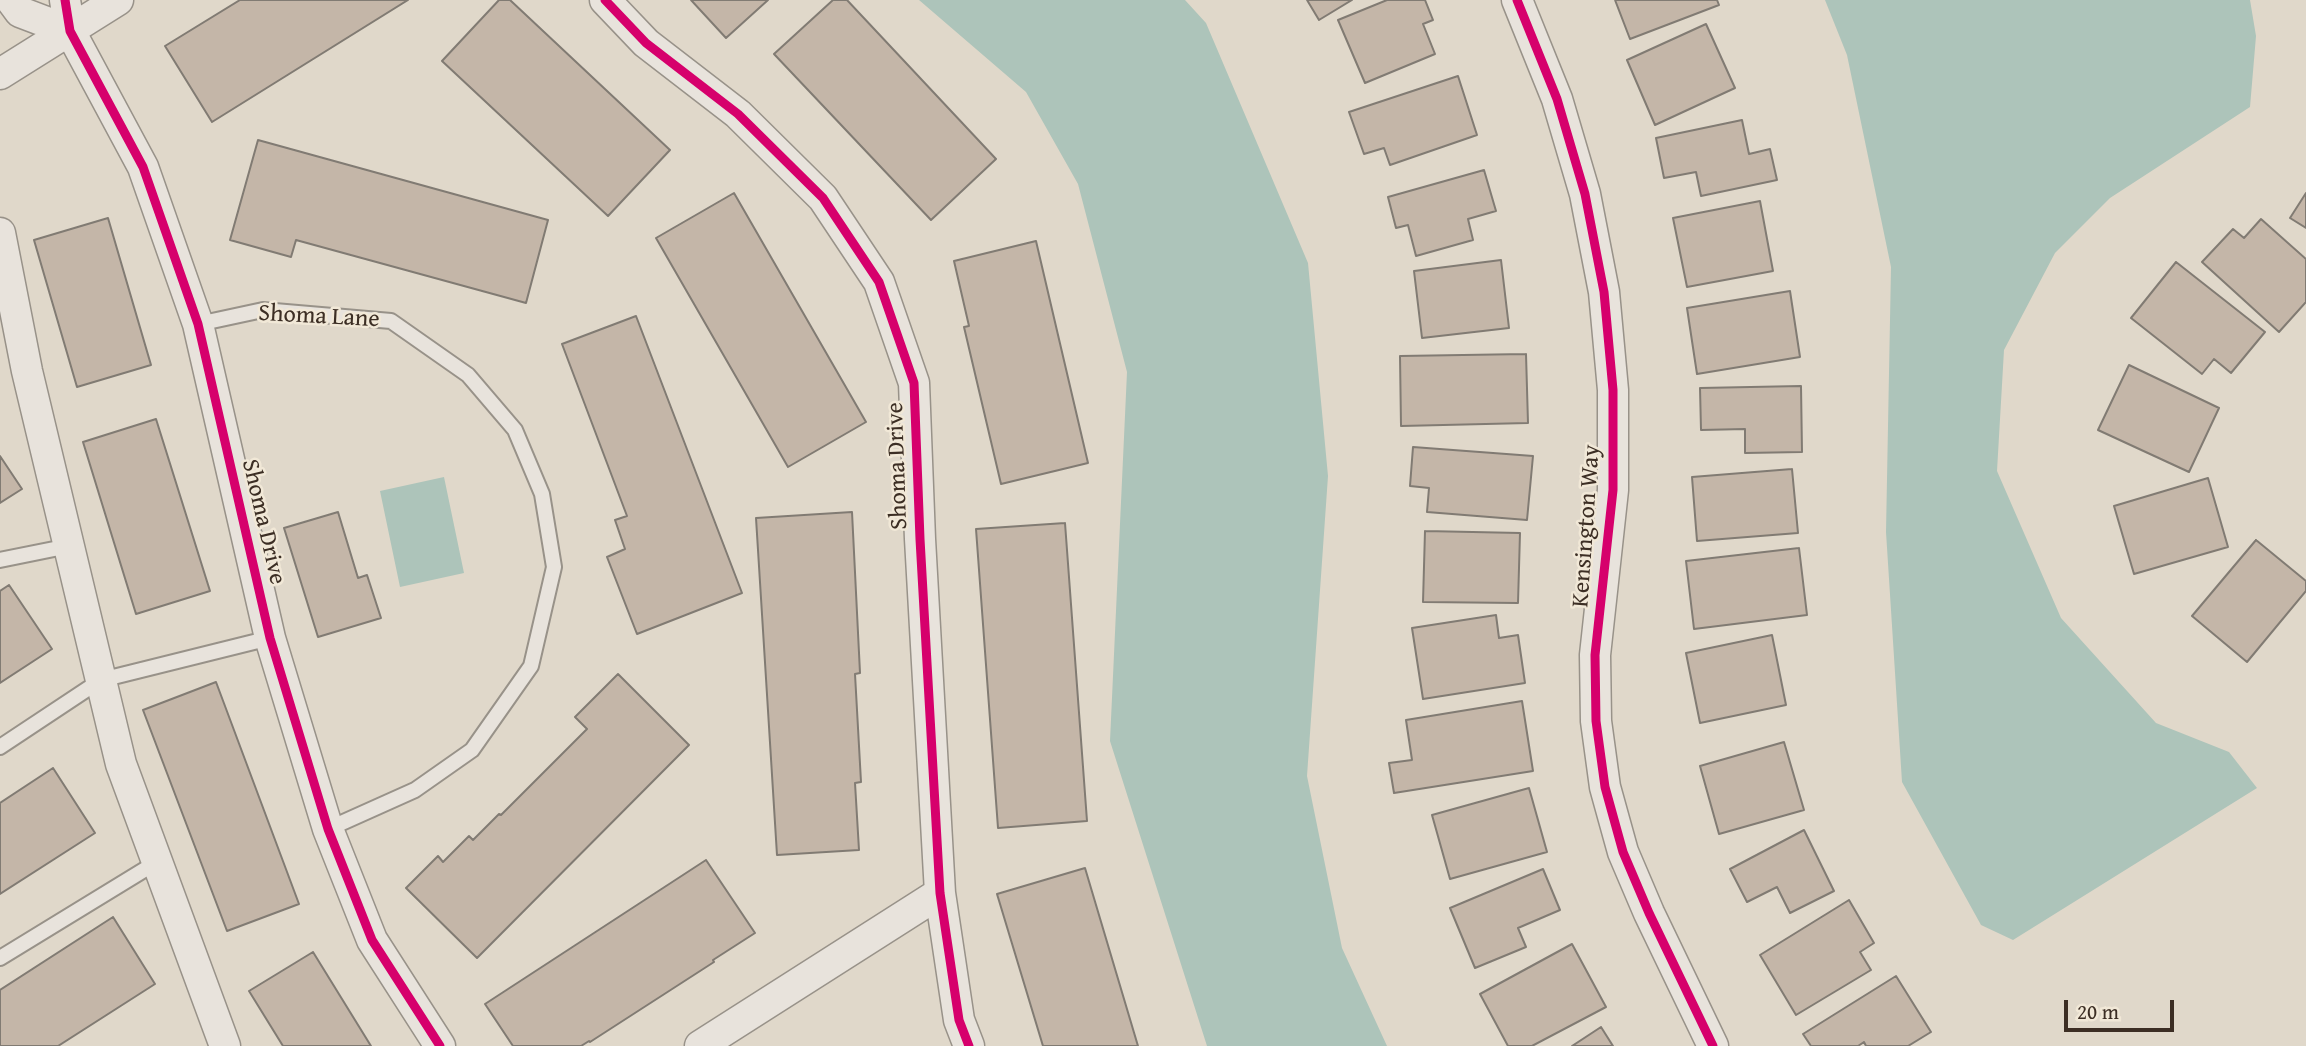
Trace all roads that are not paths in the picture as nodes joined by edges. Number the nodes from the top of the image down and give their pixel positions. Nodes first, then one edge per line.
1 (11, 0) edge
2 (65, 0) edge
3 (118, 0) edge
4 (605, 0) edge
5 (1517, 0) edge
6 (70, 31) junction
7 (0, 74) edge
8 (0, 233) edge
9 (4, 276) edge
10 (198, 324) junction
11 (69, 546) junction
12 (0, 561) edge
13 (270, 638) junction
14 (101, 680) junction
15 (0, 747) edge
16 (328, 829) junction
17 (157, 862) junction
18 (940, 893) junction
19 (0, 958) edge
20 (225, 1046) edge
21 (440, 1046) edge
22 (700, 1046) edge
23 (970, 1046) edge
24 (1713, 1046) edge

1 - 6 street
2 - 6 street, Shoma Drive
3 - 6 street
4 - 18 street, Shoma Drive
5 - 24 street, Kensington Way
6 - 7 street
6 - 10 street, Shoma Drive
8 - 9 street
9 - 11 street
10 - 13 street, Shoma Drive
10 - 16 lane, Shoma Lane
11 - 12 lane
11 - 14 street
13 - 14 lane
13 - 16 street, Shoma Drive
14 - 15 lane
14 - 17 street
16 - 21 street, Shoma Drive
17 - 19 lane
17 - 20 street
18 - 22 street
18 - 23 street, Shoma Drive

